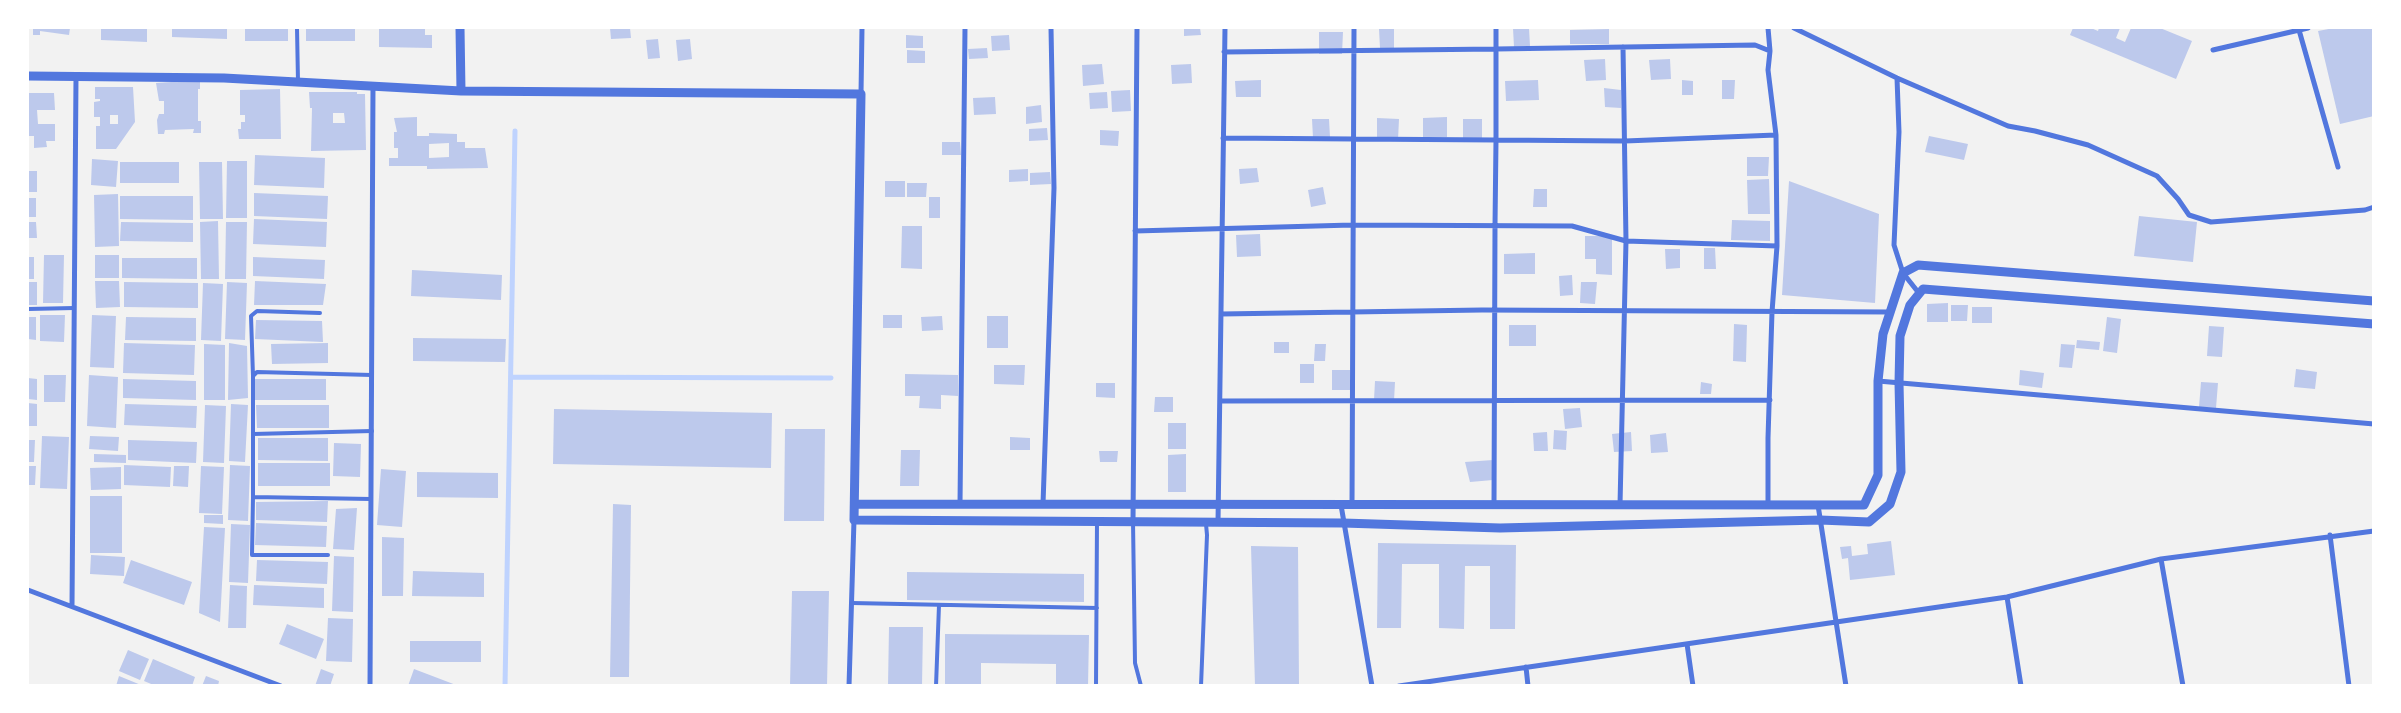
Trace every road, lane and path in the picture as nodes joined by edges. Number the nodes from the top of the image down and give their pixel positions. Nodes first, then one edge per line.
1 (297, 28) edge
2 (460, 28) edge
3 (862, 28) edge
4 (964, 28) edge
5 (1051, 28) edge
6 (1137, 28) edge
7 (1225, 28) edge
8 (1354, 28) edge
9 (1496, 28) edge
10 (1768, 28) edge
11 (1794, 28) edge
12 (2308, 28) edge
13 (2299, 30) junction
14 (1623, 47) junction
15 (1496, 49) junction
16 (1354, 50) junction
17 (2213, 50) dead end
18 (1770, 51) junction
19 (1224, 52) junction
20 (28, 76) edge
21 (76, 77) junction
22 (1897, 78) junction
23 (298, 82) junction
24 (373, 85) junction
25 (461, 91) junction
26 (861, 94) junction
27 (1776, 135) junction
28 (1223, 138) junction
29 (1354, 139) junction
30 (1496, 140) junction
31 (1625, 141) junction
32 (2338, 167) dead end
33 (2374, 207) edge
34 (1352, 225) junction
35 (1494, 226) junction
36 (1222, 230) junction
37 (1135, 231) junction
38 (1626, 241) junction
39 (1777, 246) junction
40 (1903, 274) junction
41 (1918, 292) junction
42 (2374, 301) edge
43 (74, 308) junction
44 (28, 309) edge
45 (1495, 310) junction
46 (1624, 311) junction
47 (1353, 312) junction
48 (1772, 312) junction
49 (1891, 312) junction
50 (320, 314) dead end
51 (1221, 314) junction
52 (2374, 324) edge
53 (372, 375) junction
54 (253, 376) junction
55 (1878, 381) junction
56 (1899, 383) junction
57 (1621, 400) junction
58 (1770, 400) junction
59 (1220, 401) junction
60 (1352, 401) junction
61 (1494, 401) junction
62 (2374, 424) edge
63 (372, 431) junction
64 (253, 434) junction
65 (253, 497) junction
66 (371, 499) junction
67 (855, 504) junction
68 (960, 504) junction
69 (1043, 504) junction
70 (1132, 504) junction
71 (1218, 504) junction
72 (1341, 505) junction
73 (1352, 505) junction
74 (1494, 505) junction
75 (1620, 505) junction
76 (1768, 505) junction
77 (1818, 505) junction
78 (854, 520) junction
79 (1820, 520) junction
80 (1097, 521) junction
81 (1133, 521) junction
82 (1205, 521) junction
83 (1218, 522) junction
84 (1344, 523) junction
85 (2374, 531) edge
86 (2330, 536) junction
87 (328, 555) dead end
88 (2161, 559) junction
89 (28, 590) edge
90 (2007, 597) junction
91 (852, 603) junction
92 (939, 605) junction
93 (72, 606) junction
94 (1097, 608) junction
95 (1836, 622) junction
96 (1687, 644) junction
97 (1526, 667) junction
98 (282, 686) edge
99 (370, 686) edge
100 (849, 686) edge
101 (936, 686) edge
102 (1096, 686) edge
103 (1140, 686) edge
104 (1201, 686) edge
105 (1372, 686) edge
106 (1399, 686) edge
107 (1528, 686) edge
108 (1693, 686) edge
109 (1846, 686) edge
110 (2021, 686) edge
111 (2183, 686) edge
112 (2349, 686) edge

1 - 23 lane
2 - 25 street
3 - 26 street
4 - 68 street
5 - 69 street
6 - 37 street
7 - 19 street
8 - 16 street
9 - 15 street
10 - 18 street
11 - 22 street
12 - 13 street
13 - 17 street
13 - 32 street
14 - 15 street
14 - 18 street
14 - 31 street
15 - 16 street
15 - 30 street
16 - 19 street
16 - 29 street
18 - 27 street
19 - 28 street
20 - 21 street
21 - 23 street
21 - 43 street
22 - 33 street
22 - 40 street
23 - 24 street
24 - 25 street
24 - 53 street
25 - 26 street
26 - 67 street
27 - 31 street
27 - 39 street
28 - 29 street
28 - 36 street
29 - 30 street
29 - 34 street
30 - 31 street
30 - 35 street
31 - 38 street
34 - 35 street
34 - 36 street
34 - 47 street
35 - 38 street
35 - 45 street
36 - 37 street
36 - 51 street
37 - 70 street
38 - 39 street
38 - 46 street
39 - 48 street
40 - 41 street
40 - 42 street
40 - 49 street
41 - 52 street
41 - 56 street
43 - 44 lane
43 - 93 street
45 - 46 street
45 - 47 street
45 - 61 street
46 - 48 street
46 - 57 street
47 - 51 street
47 - 60 street
48 - 49 street
48 - 58 street
49 - 55 street
50 - 54 lane
51 - 59 street
53 - 54 lane
53 - 63 street
54 - 64 lane
55 - 56 street
55 - 77 street
56 - 62 street
56 - 79 street
57 - 58 street
57 - 61 street
57 - 75 street
58 - 76 street
59 - 60 street
59 - 71 street
60 - 61 street
60 - 73 street
61 - 74 street
63 - 64 lane
63 - 66 street
64 - 65 lane
65 - 66 lane
65 - 87 lane
66 - 99 street
67 - 68 street
67 - 78 street
68 - 69 street
69 - 70 street
70 - 71 street
70 - 81 street
71 - 72 street
71 - 83 street
72 - 73 street
72 - 84 street
73 - 74 street
74 - 75 street
75 - 76 street
76 - 77 street
77 - 79 street
78 - 80 street
78 - 91 street
79 - 84 street
79 - 95 street
80 - 81 street
80 - 94 lane
81 - 82 street
81 - 103 lane
82 - 83 street
82 - 104 lane
83 - 84 street
84 - 105 street
85 - 86 street
86 - 88 street
86 - 112 street
88 - 90 street
88 - 111 street
89 - 93 street
90 - 95 street
90 - 110 street
91 - 92 lane
91 - 100 street
92 - 94 lane
92 - 101 lane
93 - 98 street
94 - 102 lane
95 - 96 street
95 - 109 street
96 - 97 street
96 - 108 street
97 - 106 street
97 - 107 street

